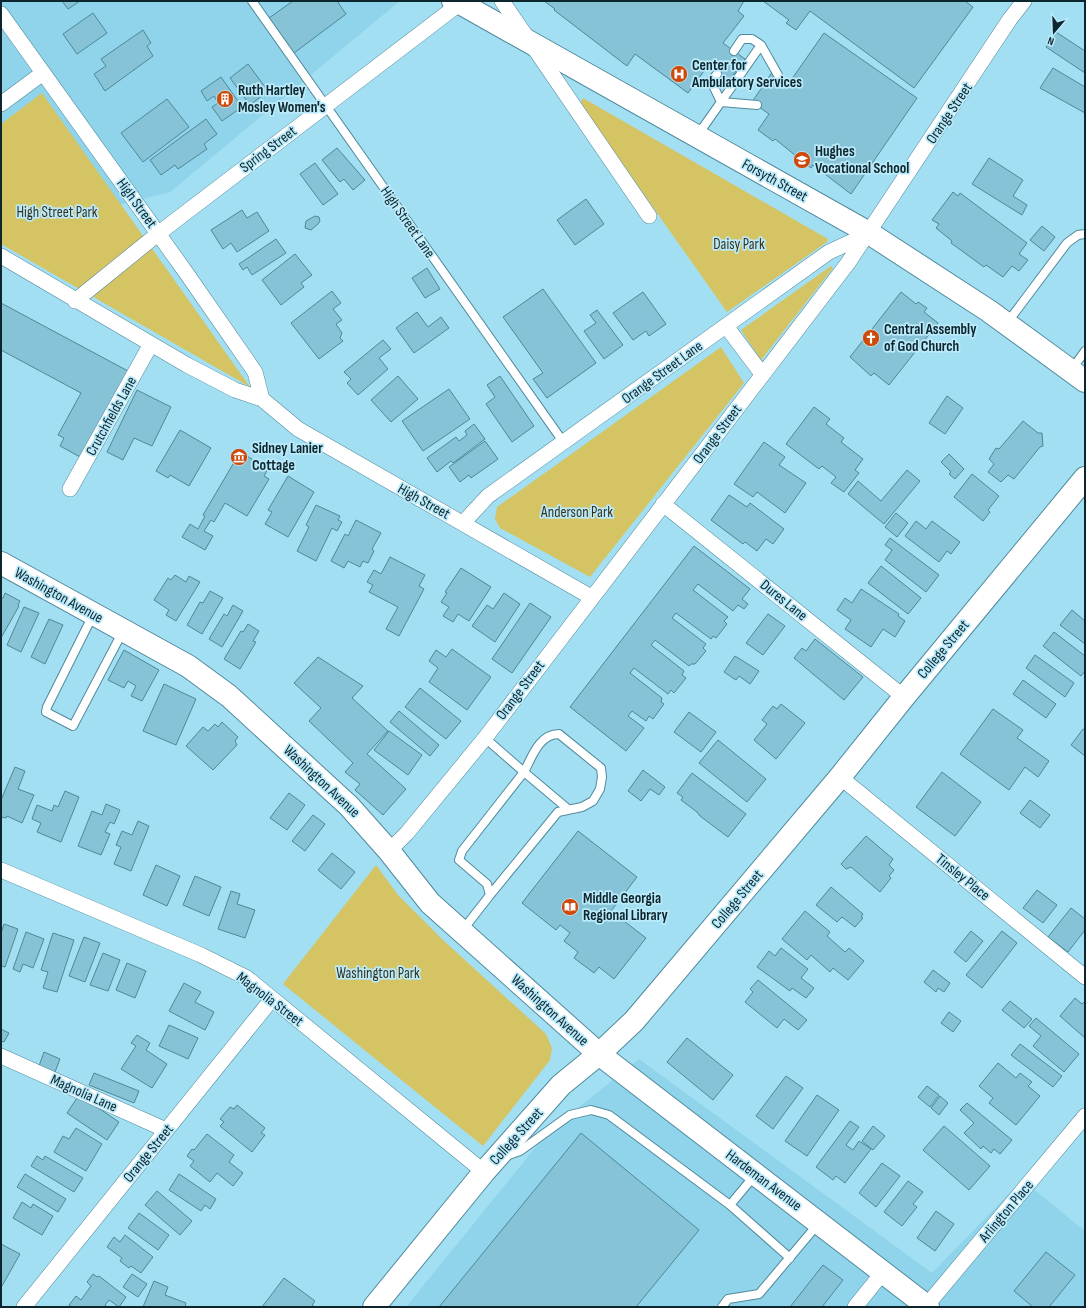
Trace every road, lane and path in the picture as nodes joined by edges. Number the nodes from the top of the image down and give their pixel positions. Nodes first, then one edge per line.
1 (252, 1) edge
2 (502, 1) edge
3 (1024, 1) edge
4 (459, 2) edge
5 (1, 14) edge
6 (529, 41) junction
7 (761, 45) junction
8 (734, 51) dead end
9 (43, 73) junction
10 (716, 74) dead end
11 (778, 75) dead end
12 (721, 102) junction
13 (1, 104) edge
14 (757, 105) dead end
15 (325, 106) junction
16 (697, 136) junction
17 (649, 216) dead end
18 (159, 233) junction
19 (869, 233) junction
20 (1085, 234) edge
21 (1, 256) edge
22 (75, 301) junction
23 (1007, 323) junction
24 (726, 326) junction
25 (151, 344) junction
26 (1085, 351) edge
27 (762, 374) junction
28 (1078, 376) edge
29 (262, 399) junction
30 (564, 443) junction
31 (1085, 478) edge
32 (70, 489) dead end
33 (663, 504) junction
34 (463, 523) junction
35 (1, 564) edge
36 (591, 597) junction
37 (94, 614) junction
38 (123, 631) junction
39 (904, 697) junction
40 (485, 738) junction
41 (524, 772) junction
42 (840, 777) junction
43 (568, 809) junction
44 (389, 851) junction
45 (1, 870) edge
46 (490, 895) junction
47 (462, 931) junction
48 (1085, 978) edge
49 (272, 999) junction
50 (599, 1054) junction
51 (1, 1056) edge
52 (1085, 1116) edge
53 (166, 1130) junction
54 (489, 1167) junction
55 (756, 1174) junction
56 (730, 1205) junction
57 (820, 1222) junction
58 (790, 1258) junction
59 (884, 1271) junction
60 (927, 1306) edge
61 (24, 1307) edge
62 (374, 1307) edge
63 (722, 1307) edge
64 (855, 1307) edge

1 - 15 lane, High Street Lane
2 - 6 street
3 - 19 street, Orange Street
4 - 6 street, Forsyth Street
4 - 15 street, Spring Street
5 - 9 street, High Street
6 - 16 street, Forsyth Street
6 - 17 street
7 - 8 lane
7 - 11 lane
7 - 12 lane
9 - 13 street
9 - 18 street, High Street
10 - 12 lane
12 - 14 lane
12 - 16 lane
15 - 18 street, Spring Street
15 - 30 lane, High Street Lane
16 - 19 street, Forsyth Street
18 - 22 street, Spring Street
18 - 29 street, High Street
19 - 23 street, Forsyth Street
19 - 24 street, Orange Street Lane
19 - 27 street, Orange Street
20 - 23 lane
21 - 22 street, High Street
22 - 25 street, High Street
23 - 28 street, Forsyth Street
24 - 27 street
24 - 30 street, Orange Street Lane
25 - 29 street, High Street
25 - 32 street, Crutchfields Lane
26 - 28 lane
27 - 33 street, Orange Street
29 - 34 street, High Street
30 - 34 street, Orange Street Lane
31 - 39 street, College Street
33 - 36 street, Orange Street
33 - 39 street, Dures Lane
34 - 36 street, High Street
35 - 37 street, Washington Avenue
36 - 40 street, Orange Street
37 - 38 street, Washington Avenue
37 - 38 lane
38 - 44 street, Washington Avenue
39 - 42 street, College Street
40 - 41 lane
40 - 44 street, Orange Street
41 - 43 lane
41 - 43 lane
41 - 46 lane
42 - 48 street, Tinsley Place
42 - 50 street, College Street
43 - 46 lane
44 - 47 street, Washington Avenue
45 - 49 street, Magnolia Street
46 - 47 lane
47 - 50 street, Washington Avenue
49 - 53 street, Orange Street
49 - 54 street, Magnolia Street
50 - 54 street, College Street
50 - 55 street, Hardeman Avenue
51 - 53 street, Magnolia Lane
52 - 60 street, Arlington Place
53 - 61 street, Orange Street
54 - 56 lane
54 - 62 street, College Street
55 - 56 lane
55 - 57 street, Hardeman Avenue
56 - 58 lane
57 - 58 lane
57 - 59 street, Hardeman Avenue
58 - 63 lane
59 - 60 street, Hardeman Avenue
59 - 64 street

